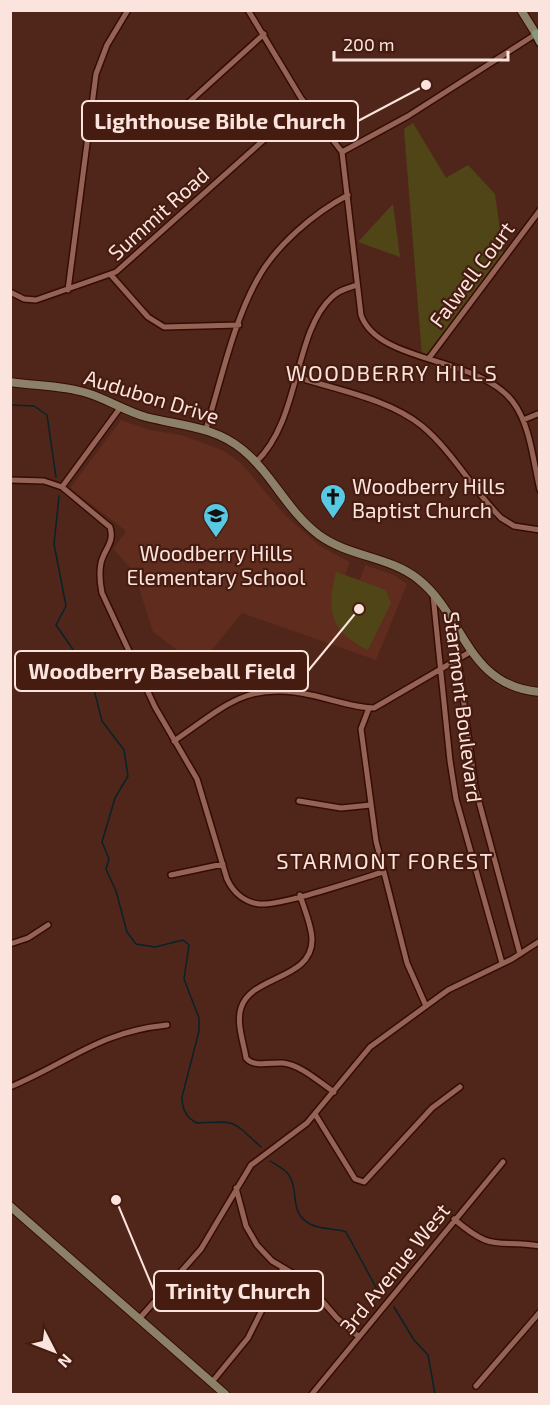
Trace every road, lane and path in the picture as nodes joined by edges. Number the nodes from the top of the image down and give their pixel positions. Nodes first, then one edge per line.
1 (128, 10) edge
2 (248, 10) edge
3 (521, 10) edge
4 (264, 34) junction
5 (538, 38) edge
6 (305, 103) junction
7 (91, 110) junction
8 (342, 152) junction
9 (348, 195) junction
10 (540, 210) edge
11 (111, 275) junction
12 (357, 285) junction
13 (68, 290) junction
14 (10, 292) edge
15 (239, 325) junction
16 (429, 358) junction
17 (297, 377) junction
18 (10, 382) edge
19 (120, 408) junction
20 (540, 413) edge
21 (523, 420) junction
22 (206, 429) junction
23 (256, 462) junction
24 (10, 480) edge
25 (62, 487) junction
26 (540, 490) edge
27 (540, 530) edge
28 (433, 593) junction
29 (470, 652) junction
30 (458, 659) junction
31 (442, 669) junction
32 (540, 692) edge
33 (369, 708) junction
34 (174, 741) junction
35 (299, 801) dead end
36 (371, 805) junction
37 (223, 864) junction
38 (383, 872) junction
39 (171, 875) dead end
40 (300, 895) junction
41 (48, 925) dead end
42 (540, 941) edge
43 (10, 944) edge
44 (520, 954) junction
45 (502, 963) junction
46 (426, 1006) junction
47 (167, 1025) dead end
48 (10, 1087) edge
49 (460, 1087) dead end
50 (334, 1092) junction
51 (315, 1114) junction
52 (503, 1162) dead end
53 (236, 1188) junction
54 (10, 1206) edge
55 (454, 1219) junction
56 (540, 1246) edge
57 (283, 1268) junction
58 (540, 1312) edge
59 (140, 1319) junction
60 (359, 1337) junction
61 (212, 1382) junction
62 (476, 1386) dead end
63 (225, 1395) edge
64 (312, 1395) edge

1 - 7 street
2 - 4 street
3 - 5 street
4 - 6 street
4 - 7 street
5 - 8 street
6 - 8 street
6 - 11 street, Summit Road
7 - 13 street
8 - 9 street
9 - 12 street
9 - 15 street
10 - 16 street, Falwell Court
11 - 13 street, Summit Road
11 - 15 street
12 - 16 street
12 - 17 street
13 - 14 street, Summit Road
15 - 22 street
16 - 21 street
17 - 23 street
17 - 27 street
18 - 19 street, Audubon Drive
19 - 22 street, Audubon Drive
19 - 25 street
20 - 21 street
21 - 26 street
22 - 23 street, Audubon Drive
23 - 28 street, Audubon Drive
24 - 25 street
25 - 34 street
28 - 29 street, Audubon Drive
28 - 31 street, Starmont Boulevard
29 - 30 street
29 - 32 street, Audubon Drive
30 - 31 street
30 - 44 street, Starmont Boulevard
31 - 33 street
31 - 45 street, Starmont Boulevard
33 - 34 street
33 - 36 street
34 - 37 street
35 - 36 street
36 - 38 street
37 - 39 street
37 - 40 street
38 - 40 street
38 - 46 street
40 - 50 street
41 - 43 street
42 - 44 street
44 - 45 street
45 - 46 street
46 - 50 street
47 - 48 street
49 - 51 street
50 - 51 street
51 - 53 street
52 - 55 street, 3rd Avenue West
53 - 57 street
53 - 59 street
54 - 59 street
55 - 56 street
55 - 60 street, 3rd Avenue West
57 - 60 street
57 - 61 street
58 - 62 street
59 - 61 street
60 - 64 street, 3rd Avenue West
61 - 63 street

